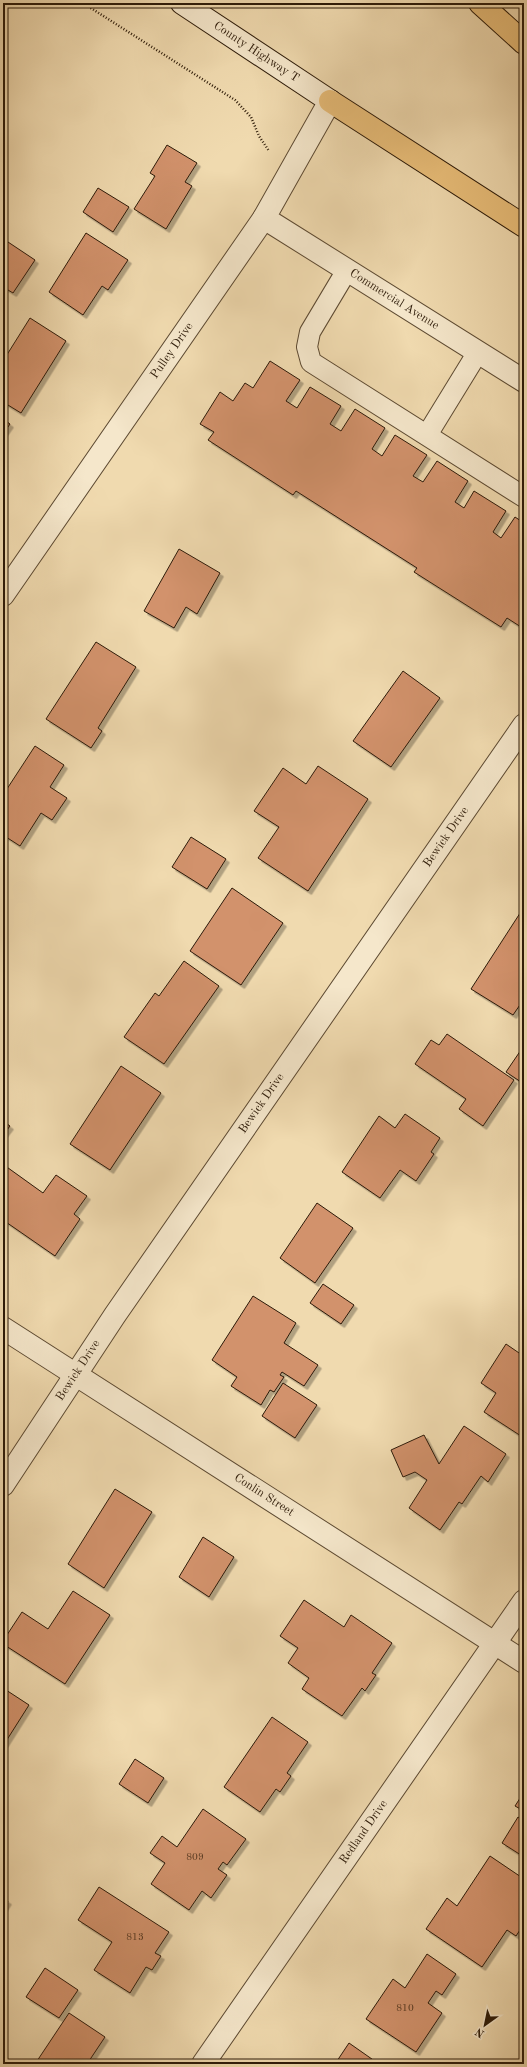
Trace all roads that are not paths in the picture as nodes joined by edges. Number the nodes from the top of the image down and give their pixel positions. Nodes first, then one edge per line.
1 (182, 3) edge
2 (480, 3) edge
3 (524, 43) edge
4 (330, 101) junction
5 (264, 218) junction
6 (524, 226) edge
7 (347, 270) junction
8 (478, 352) junction
9 (524, 381) edge
10 (427, 435) junction
11 (524, 497) edge
12 (3, 595) edge
13 (524, 725) edge
14 (3, 1328) edge
15 (76, 1376) junction
16 (3, 1485) edge
17 (524, 1601) edge
18 (495, 1643) junction
19 (524, 1662) edge
20 (203, 2064) edge

1 - 4 street, County Highway T
2 - 3 highway
4 - 5 street, Pulley Drive
4 - 6 highway
5 - 7 street, Commercial Avenue
5 - 12 street, Pulley Drive
7 - 8 street, Commercial Avenue
7 - 10 lane
8 - 9 street, Commercial Avenue
8 - 10 lane
10 - 11 lane
13 - 15 street, Bewick Drive
14 - 15 street, Conlin Street
15 - 16 street, Bewick Drive
15 - 18 street, Conlin Street
17 - 18 street, Redland Drive
18 - 19 street, Conlin Street
18 - 20 street, Redland Drive

